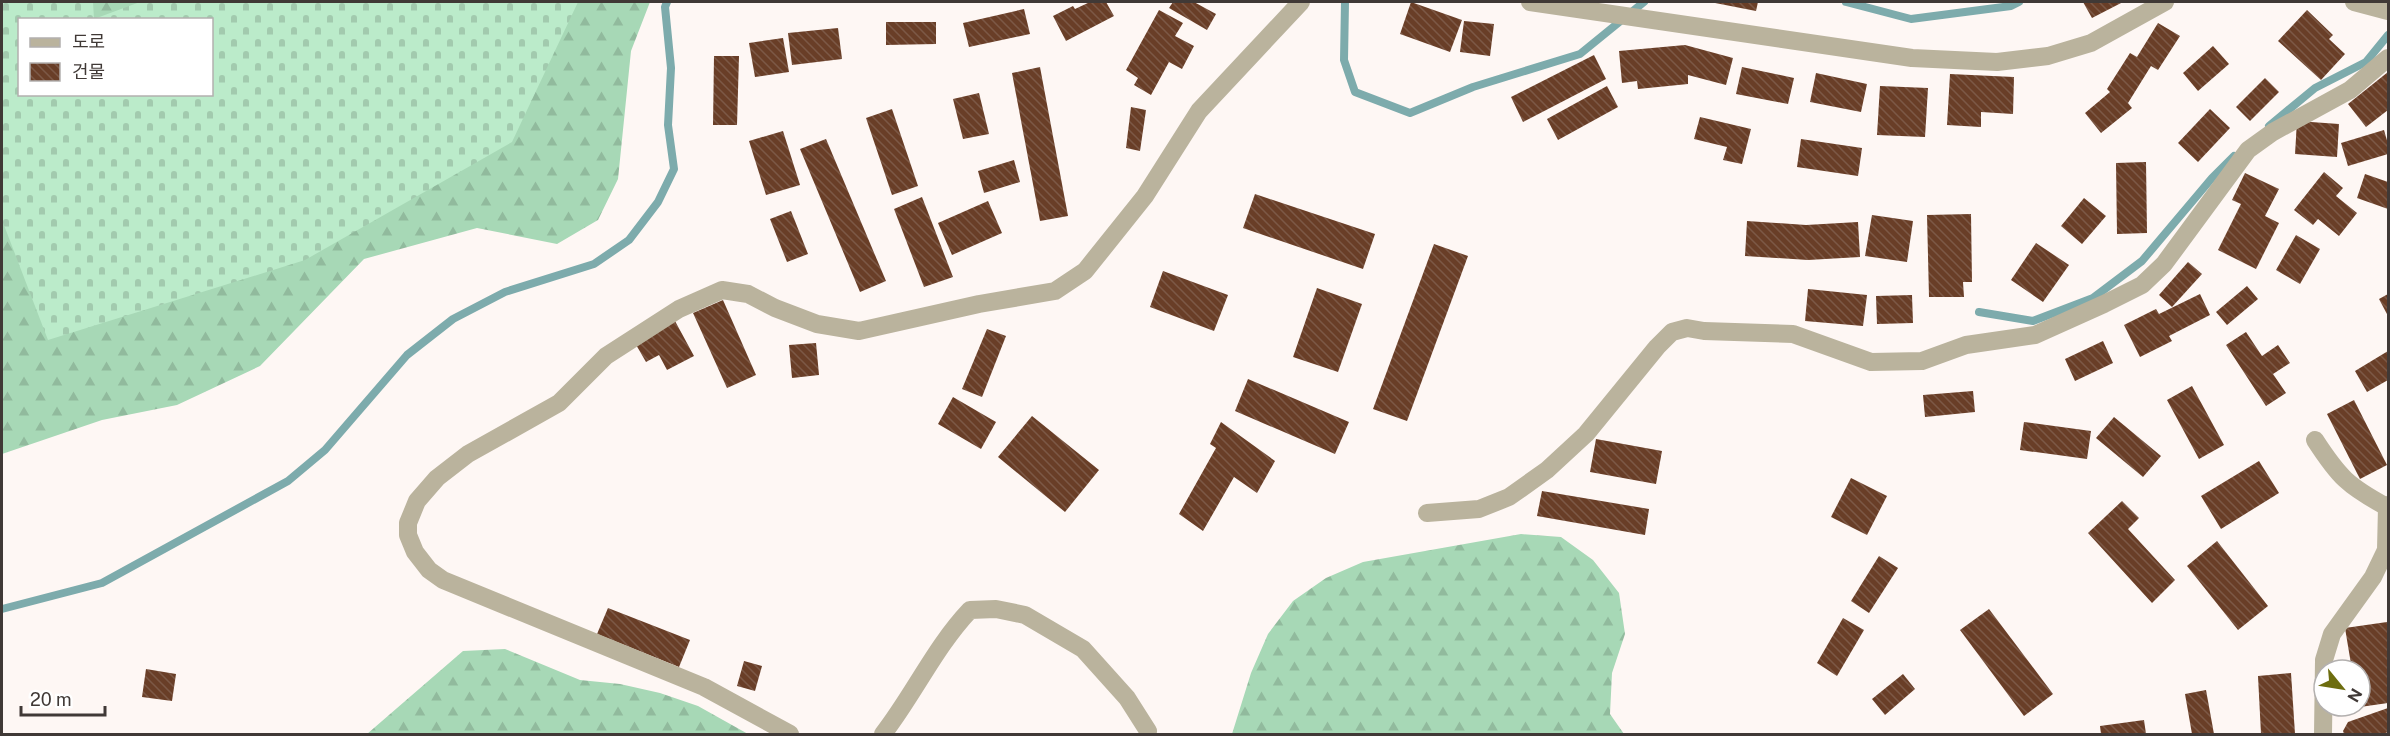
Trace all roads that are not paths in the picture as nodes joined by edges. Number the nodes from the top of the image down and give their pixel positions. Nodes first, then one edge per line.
1 (1301, 2) edge
2 (1530, 2) edge
3 (2165, 2) edge
4 (2354, 2) edge
5 (2388, 11) edge
6 (2388, 58) edge
7 (2315, 440) dead end
8 (2388, 506) edge
9 (1427, 513) dead end
10 (1148, 731) dead end
11 (790, 735) edge
12 (883, 735) edge
13 (2323, 735) edge

1 - 11 street
2 - 3 street
4 - 5 street
6 - 9 street
7 - 8 street
8 - 13 street
10 - 12 street

